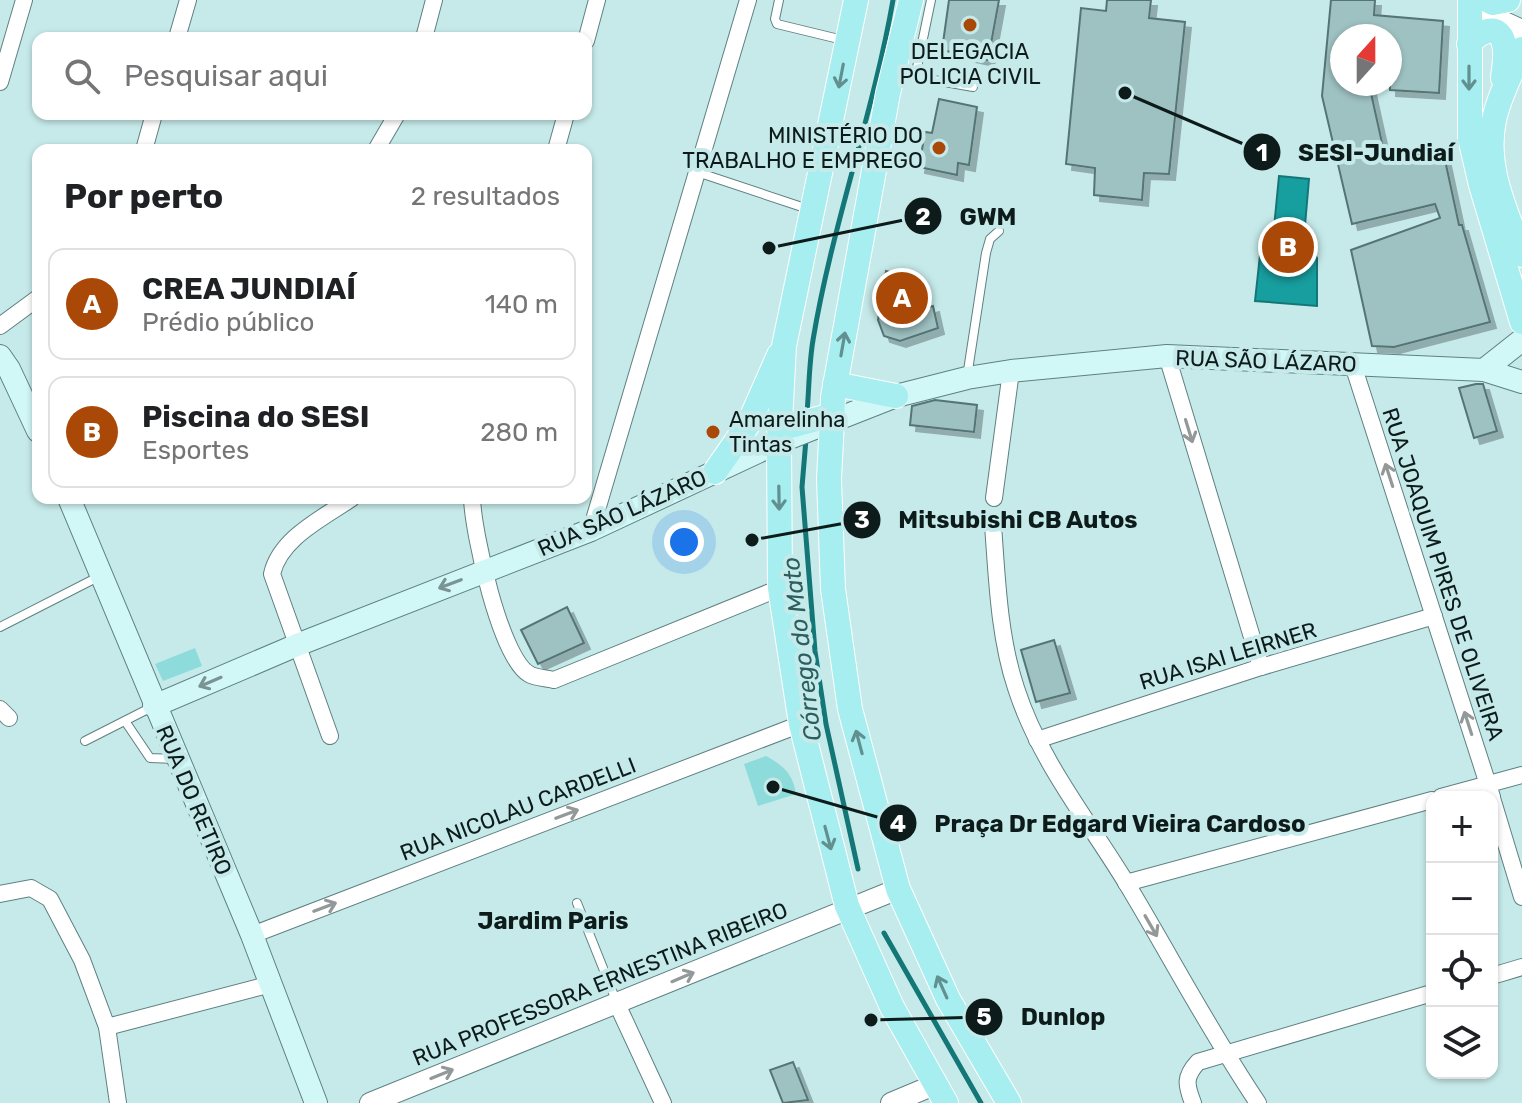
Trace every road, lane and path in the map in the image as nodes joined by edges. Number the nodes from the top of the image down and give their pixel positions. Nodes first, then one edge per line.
1 (24, 0) edge
2 (188, 0) edge
3 (434, 0) edge
4 (597, 0) edge
5 (748, 0) edge
6 (779, 0) edge
7 (856, 0) edge
8 (911, 0) edge
9 (931, 0) edge
10 (1508, 0) edge
11 (1476, 2) edge
12 (915, 27) junction
13 (1522, 30) edge
14 (179, 32) edge
15 (426, 32) edge
16 (588, 32) edge
17 (848, 41) junction
18 (1469, 44) junction
19 (1522, 49) edge
20 (904, 75) junction
21 (0, 82) edge
22 (973, 87) dead end
23 (1500, 100) junction
24 (152, 120) edge
25 (396, 120) edge
26 (398, 120) edge
27 (564, 120) edge
28 (146, 144) edge
29 (380, 144) edge
30 (392, 144) edge
31 (558, 144) edge
32 (697, 172) junction
33 (812, 210) junction
34 (1515, 212) edge
35 (999, 231) dead end
36 (1522, 255) edge
37 (32, 302) edge
38 (1522, 322) edge
39 (0, 326) edge
40 (1522, 340) edge
41 (784, 346) junction
42 (0, 356) edge
43 (1167, 356) junction
44 (1353, 365) junction
45 (1484, 370) junction
46 (1011, 371) junction
47 (967, 378) junction
48 (1522, 382) edge
49 (835, 384) junction
50 (896, 396) junction
51 (32, 418) edge
52 (825, 422) junction
53 (786, 433) junction
54 (715, 472) junction
55 (994, 498) dead end
56 (71, 504) edge
57 (344, 504) edge
58 (472, 504) edge
59 (993, 525) dead end
60 (591, 530) junction
61 (483, 572) junction
62 (101, 576) junction
63 (780, 588) junction
64 (1434, 616) junction
65 (0, 627) edge
66 (297, 645) junction
67 (1261, 667) junction
68 (154, 706) junction
69 (125, 721) junction
70 (801, 724) junction
71 (330, 736) dead end
72 (1037, 740) junction
73 (85, 741) dead end
74 (176, 759) junction
75 (1522, 775) edge
76 (1489, 791) edge
77 (1494, 791) edge
78 (1426, 802) edge
79 (1498, 819) edge
80 (1126, 883) junction
81 (891, 892) junction
82 (0, 894) edge
83 (1522, 897) edge
84 (577, 903) dead end
85 (853, 907) junction
86 (252, 935) junction
87 (1522, 967) edge
88 (1498, 974) edge
89 (271, 984) junction
90 (1426, 995) edge
91 (617, 1004) junction
92 (107, 1027) junction
93 (1224, 1053) junction
94 (940, 1094) edge
95 (118, 1103) edge
96 (316, 1103) edge
97 (370, 1103) edge
98 (663, 1103) edge
99 (891, 1103) edge
100 (1009, 1103) edge
101 (1193, 1103) edge
102 (1258, 1103) edge

1 - 21 street
2 - 14 street
3 - 15 street
4 - 16 street
5 - 32 street
6 - 17 lane
7 - 17 main road
8 - 12 main road
9 - 12 lane
10 - 11 main road
11 - 13 street
11 - 18 main road
12 - 20 main road
17 -> 33 main road
18 - 23 main road
18 -> 38 main road
19 - 23 main road
20 - 22 lane
49 -> 20 main road
23 - 34 main road
24 - 28 street
25 - 29 street
26 - 30 street
27 - 31 street
32 - 33 lane
32 - 60 street
33 - 41 main road
34 - 36 main road
35 - 47 lane
37 - 39 street
40 - 45 main road
41 - 53 main road
41 - 54 main road
42 - 51 main road
43 - 44 main road, RUA SÃO LÁZARO
43 - 46 main road, RUA SÃO LÁZARO
43 -> 67 street
44 - 45 main road, RUA SÃO LÁZARO
64 -> 44 street, RUA JOAQUIM PIRES DE OLIVEIRA
45 - 48 main road, RUA SÃO LÁZARO
46 - 47 main road, RUA SÃO LÁZARO
46 - 55 street
47 - 50 main road, RUA SÃO LÁZARO
49 - 50 main road
49 - 52 main road
50 - 52 main road, RUA SÃO LÁZARO
52 - 53 main road
81 -> 52 main road
53 - 54 main road, RUA SÃO LÁZARO
53 -> 63 main road
54 - 60 main road, RUA SÃO LÁZARO
56 - 62 main road, RUA DO RETIRO
57 - 66 street
58 - 61 street
59 - 72 street
60 - 61 main road, RUA SÃO LÁZARO
61 - 63 street
61 -> 66 main road, RUA SÃO LÁZARO
62 - 65 lane
62 - 68 main road, RUA DO RETIRO
63 - 70 main road
64 - 67 street, RUA ISAI LEIRNER
76 -> 64 street, RUA JOAQUIM PIRES DE OLIVEIRA
66 -> 68 main road, RUA SÃO LÁZARO
66 - 71 street
67 - 72 street, RUA ISAI LEIRNER
68 - 69 lane
68 - 74 main road, RUA DO RETIRO
69 - 73 lane
69 - 74 lane
70 -> 85 main road
86 -> 70 street, RUA NICOLAU CARDELLI
72 - 80 street
74 - 86 main road, RUA DO RETIRO
75 - 77 street
78 - 80 street
79 - 83 street, RUA JOAQUIM PIRES DE OLIVEIRA
80 -> 93 street
81 - 85 street, RUA PROFESSORA ERNESTINA RIBEIRO
100 -> 81 main road
82 - 92 street
84 - 91 lane
91 -> 85 street, RUA PROFESSORA ERNESTINA RIBEIRO
85 - 94 main road
86 - 89 main road, RUA DO RETIRO
87 - 88 street
89 - 92 street
89 - 96 main road, RUA DO RETIRO
90 - 93 street
97 -> 91 street, RUA PROFESSORA ERNESTINA RIBEIRO
91 - 98 street
92 - 95 street
93 - 101 street
93 - 102 street
94 - 99 street

